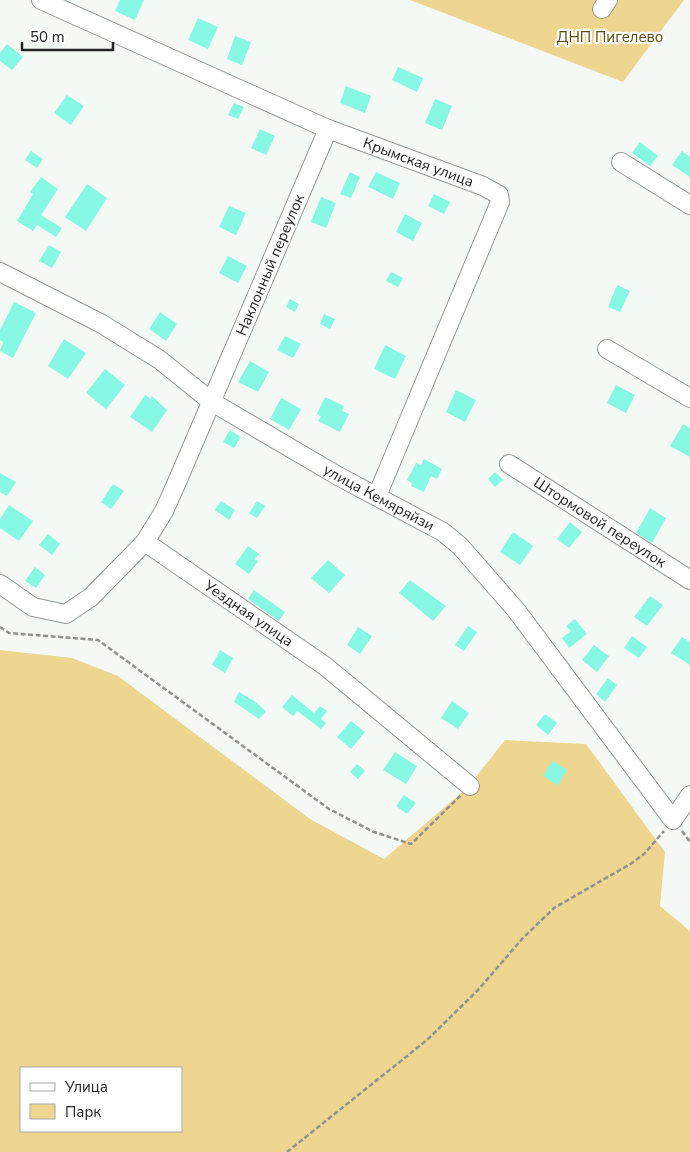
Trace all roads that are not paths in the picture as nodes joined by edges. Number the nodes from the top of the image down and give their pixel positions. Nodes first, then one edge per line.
1 (41, 0) edge
2 (328, 128) junction
3 (621, 162) dead end
4 (690, 205) edge
5 (0, 272) edge
6 (608, 349) dead end
7 (690, 398) edge
8 (212, 402) junction
9 (509, 464) dead end
10 (377, 496) junction
11 (145, 542) junction
12 (690, 580) edge
13 (0, 584) edge
14 (470, 786) road end
15 (690, 795) edge

1 - 2 street, Крымская улица
2 - 8 street, Наклонный переулок
2 - 10 street, Крымская улица
3 - 4 street
5 - 8 street, улица Кемяряйзи
6 - 7 street
8 - 10 street, улица Кемяряйзи
8 - 11 street
9 - 12 street, Штормовой переулок
10 - 15 street, улица Кемяряйзи
11 - 13 street
11 - 14 street, Уездная улица

